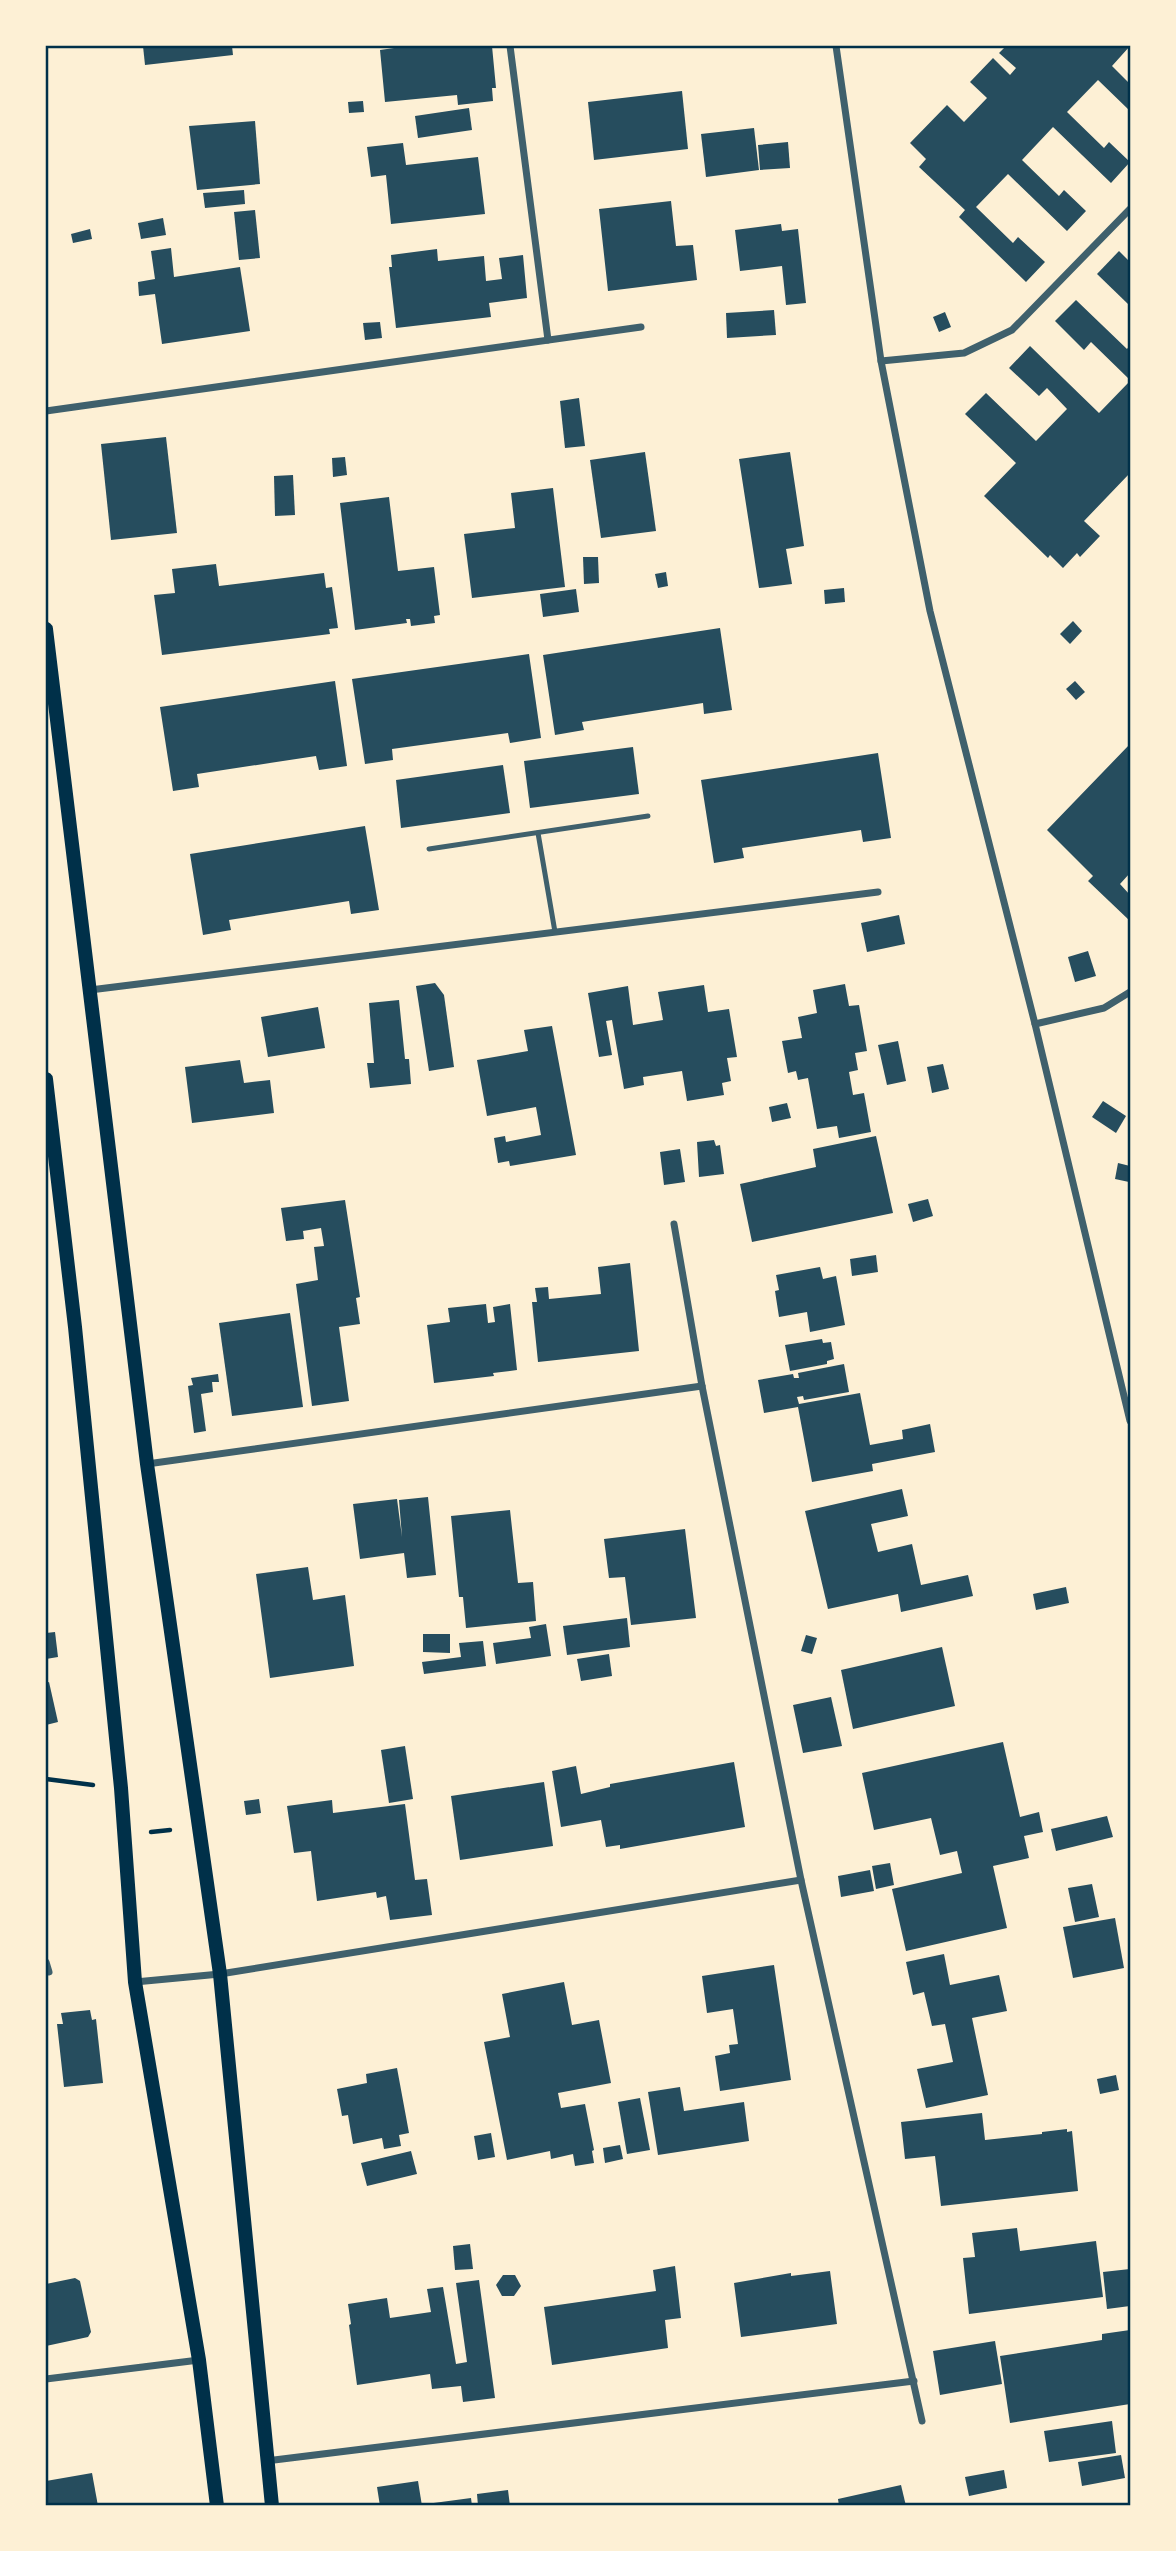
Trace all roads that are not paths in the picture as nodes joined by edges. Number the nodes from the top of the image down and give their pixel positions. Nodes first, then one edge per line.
1 (510, 46) edge
2 (836, 46) edge
3 (1130, 209) edge
4 (641, 327) dead end
5 (548, 340) junction
6 (881, 362) junction
7 (46, 411) edge
8 (46, 629) edge
9 (648, 816) dead end
10 (538, 833) junction
11 (429, 849) dead end
12 (877, 892) dead end
13 (555, 932) junction
14 (89, 990) junction
15 (1130, 992) edge
16 (1035, 1024) junction
17 (46, 1079) edge
18 (674, 1224) dead end
19 (702, 1386) junction
20 (1130, 1421) edge
21 (147, 1464) junction
22 (802, 1880) junction
23 (46, 1962) edge
24 (48, 1972) dead end
25 (220, 1974) junction
26 (135, 1982) junction
27 (200, 2360) junction
28 (46, 2379) edge
29 (914, 2381) junction
30 (922, 2421) dead end
31 (266, 2461) junction
32 (217, 2505) edge
33 (272, 2505) edge

1 - 5 street
2 - 6 street
3 - 6 street
4 - 5 street
5 - 7 street
6 - 16 street
8 - 14 main road
9 - 10 lane
10 - 11 lane
10 - 13 lane
12 - 13 street
13 - 14 street
14 - 21 main road
15 - 16 street
16 - 20 street
17 - 26 main road
18 - 19 street
19 - 21 street
19 - 22 street
21 - 25 main road
22 - 25 street
22 - 29 street
23 - 24 street
25 - 26 street
25 - 31 main road
26 - 27 main road
27 - 28 street
27 - 32 main road
29 - 30 street
29 - 31 street
31 - 33 main road

